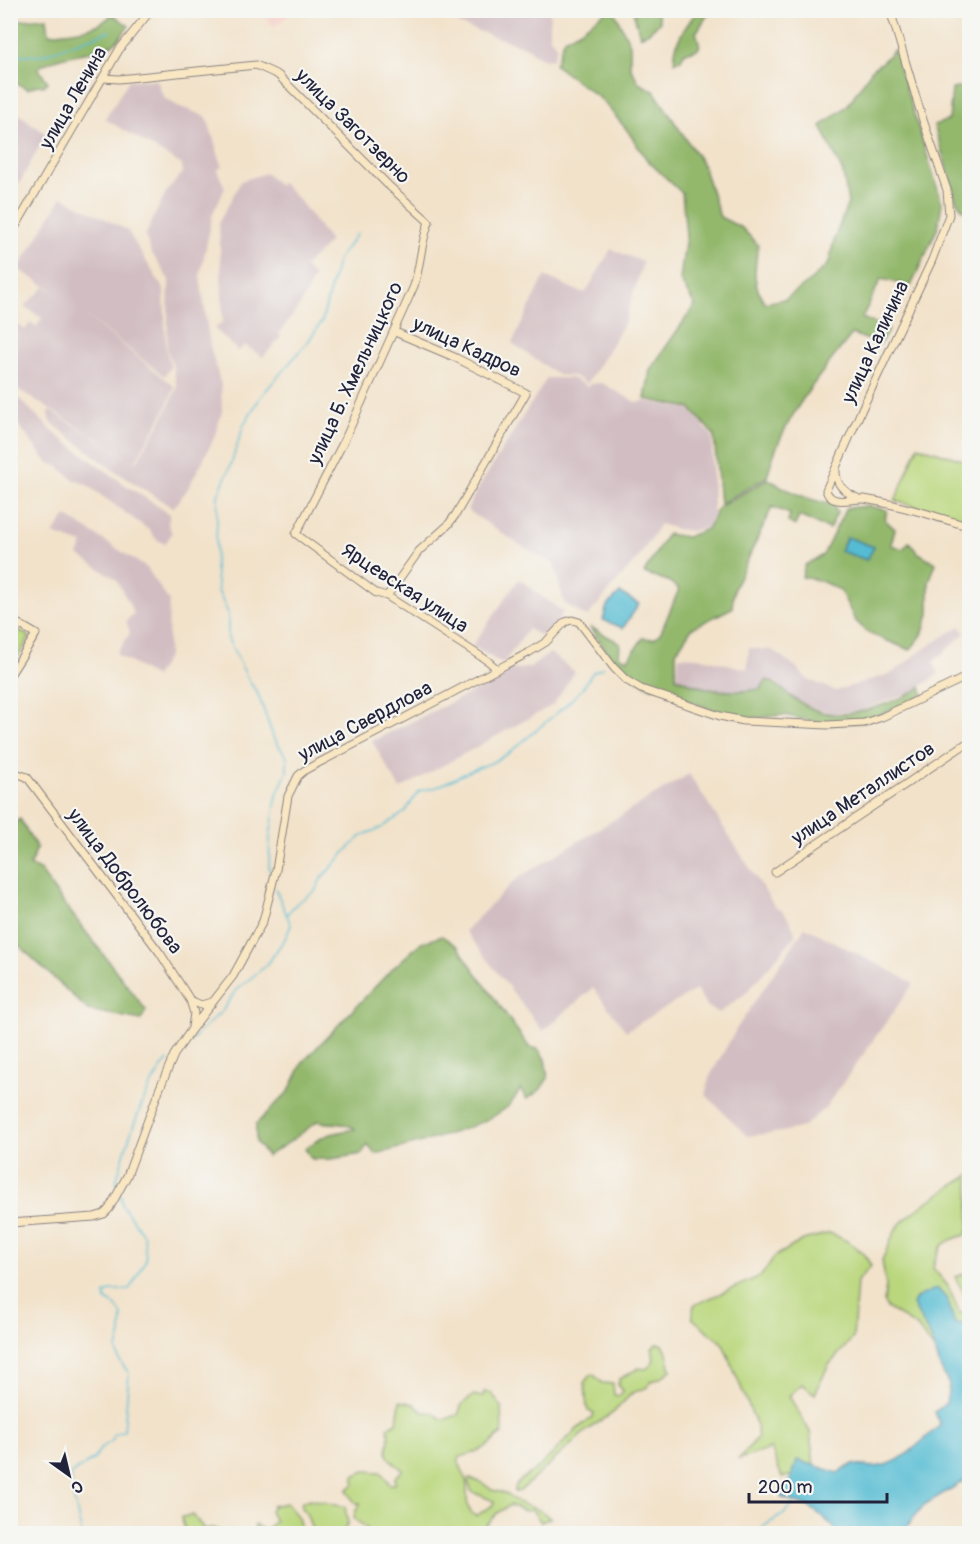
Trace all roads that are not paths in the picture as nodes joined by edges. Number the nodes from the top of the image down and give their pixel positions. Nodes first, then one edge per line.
1 (151, 10) edge
2 (890, 10) edge
3 (103, 78) junction
4 (429, 222) joint
5 (10, 236) edge
6 (395, 332) junction
7 (833, 480) junction
8 (851, 498) junction
9 (969, 527) edge
10 (296, 534) joint
11 (387, 596) junction
12 (10, 619) edge
13 (497, 669) junction
14 (10, 675) edge
15 (969, 678) edge
16 (969, 741) edge
17 (10, 771) edge
18 (775, 872) dead end
19 (190, 1000) junction
20 (214, 1001) junction
21 (191, 1030) junction
22 (10, 1223) edge

1 - 3 main road, улица Ленина
2 - 7 main road, улица Калинина
3 - 4 main road, улица Заготзерно
3 - 5 main road, улица Ленина
4 - 6 main road, улица Б. Хмельницкого
6 - 10 main road, улица Б. Хмельницкого
6 - 11 main road, улица Кадров
7 - 8 main road
7 - 8 main road
8 - 9 main road
10 - 11 main road, Ярцевская улица
11 - 13 main road, Ярцевская улица
12 - 14 main road
13 - 15 main road, улица Свердлова
13 - 20 main road, улица Свердлова
16 - 18 main road, улица Металлистов
17 - 19 main road, улица Добролюбова
19 - 20 main road
19 - 21 main road
20 - 21 main road, улица Свердлова
21 - 22 main road, улица Свердлова

